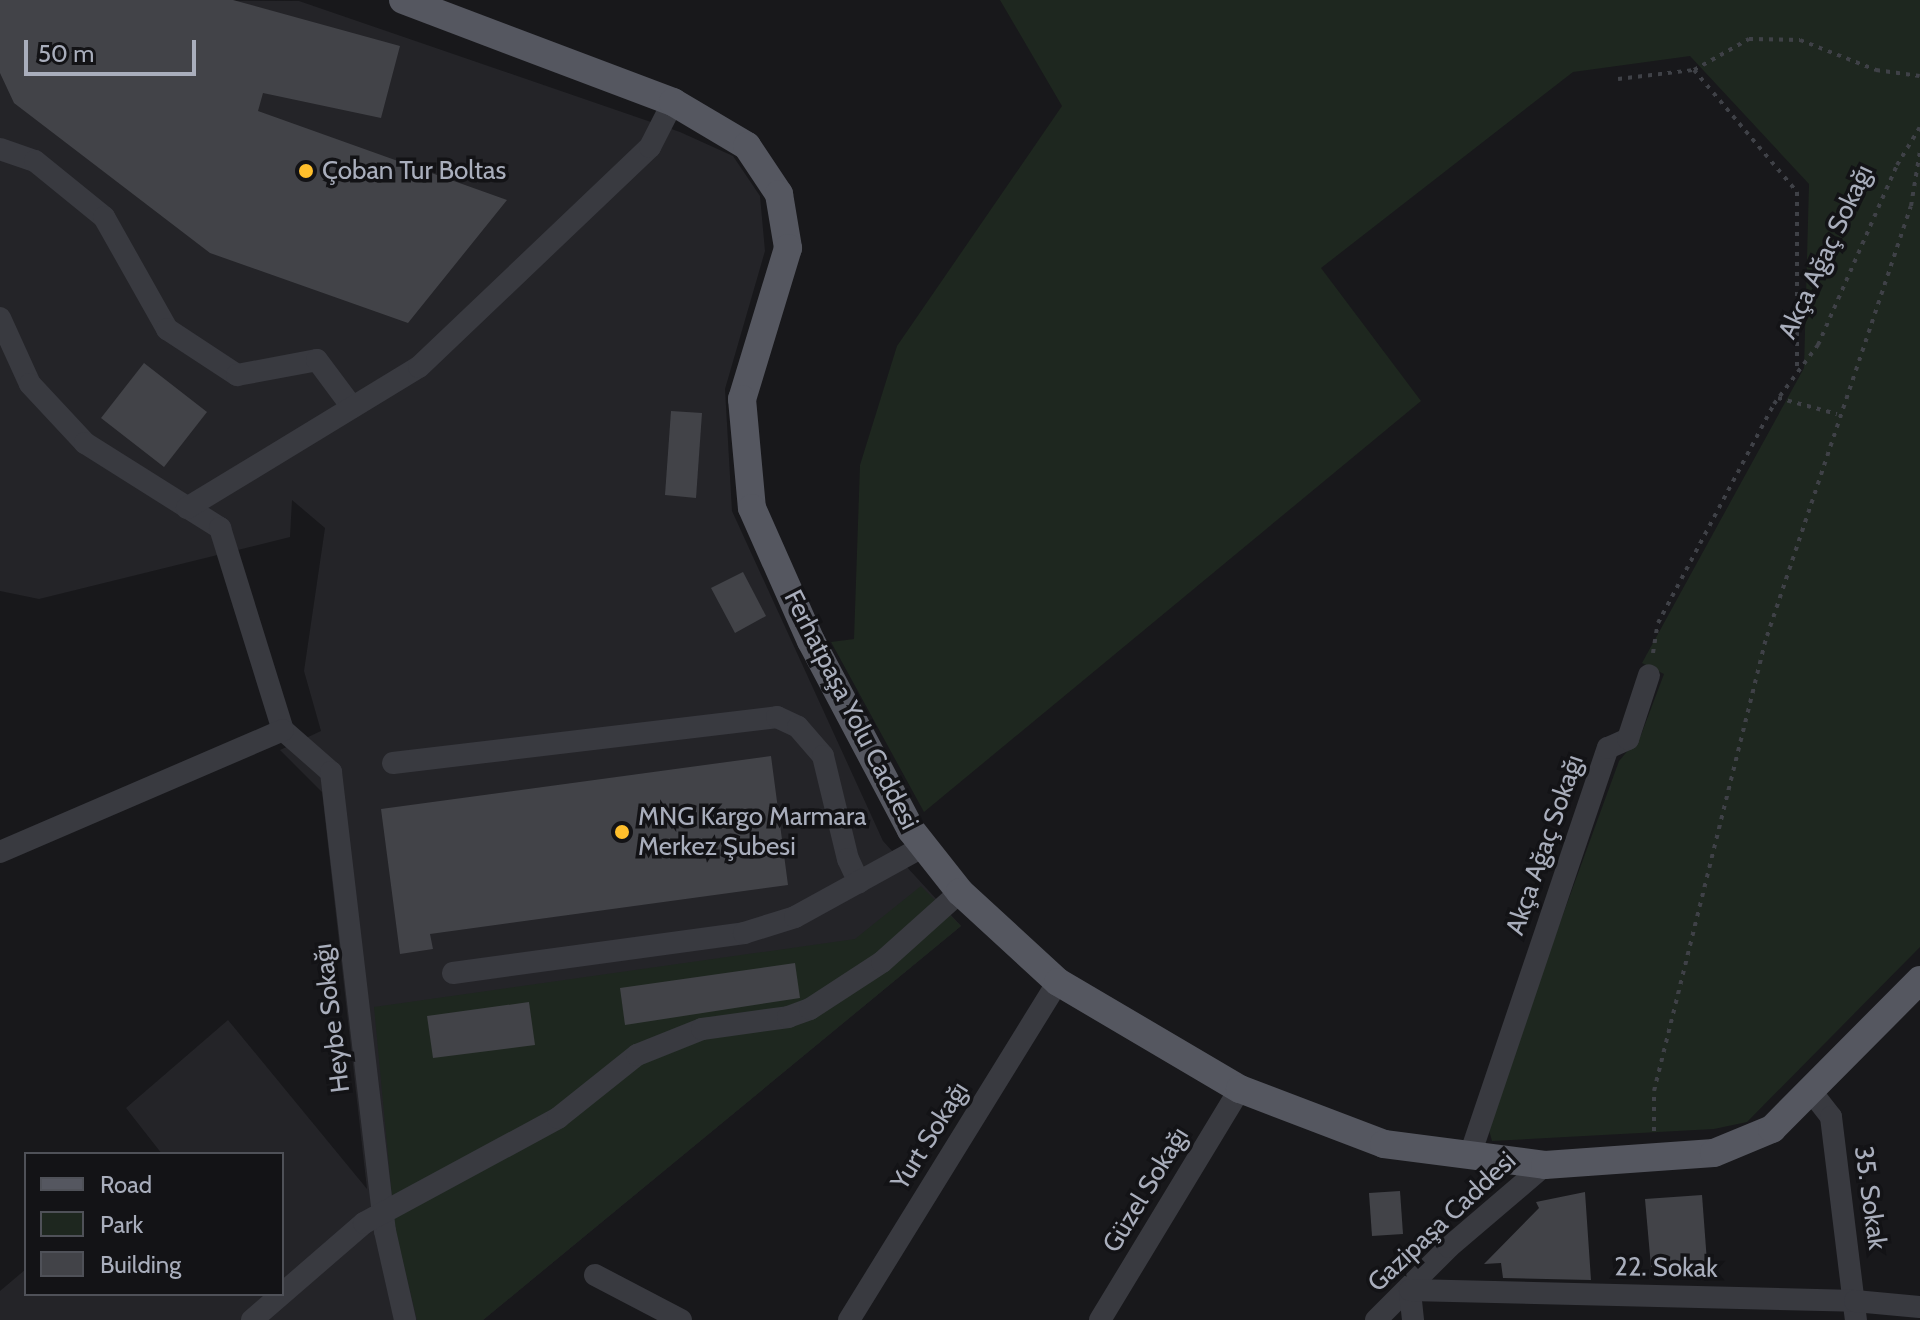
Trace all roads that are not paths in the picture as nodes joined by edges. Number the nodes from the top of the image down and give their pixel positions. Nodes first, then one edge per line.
1 (403, 0) edge
2 (673, 102) junction
3 (0, 149) edge
4 (0, 318) edge
5 (352, 407) junction
6 (187, 508) junction
7 (1649, 675) road end
8 (283, 730) junction
9 (393, 763) dead end
10 (924, 846) junction
11 (0, 852) edge
12 (859, 883) junction
13 (960, 892) junction
14 (453, 973) dead end
15 (1920, 980) edge
16 (1058, 982) junction
17 (1240, 1089) junction
18 (1810, 1090) junction
19 (1470, 1155) junction
20 (1545, 1165) junction
21 (383, 1213) junction
22 (595, 1275) dead end
23 (1410, 1290) junction
24 (284, 1292) edge
25 (280, 1296) edge
26 (1920, 1307) edge
27 (1856, 1310) edge
28 (252, 1320) edge
29 (405, 1320) edge
30 (681, 1320) edge
31 (849, 1320) edge
32 (1100, 1320) edge
33 (1376, 1320) edge
34 (1413, 1320) edge

1 - 2 main road, Ferhatpaşa Yolu Caddesi
2 - 5 street
2 - 10 main road, Ferhatpaşa Yolu Caddesi
3 - 5 street
4 - 6 street
5 - 6 street
6 - 8 street
7 - 19 street, Akça Ağaç Sokağı
8 - 11 street
8 - 21 street, Heybe Sokağı
9 - 12 street
10 - 12 street
10 - 13 main road, Ferhatpaşa Yolu Caddesi
12 - 14 street
13 - 16 main road, Ferhatpaşa Yolu Caddesi
13 - 21 street
15 - 18 main road, Ferhatpaşa Yolu Caddesi
16 - 17 main road, Ferhatpaşa Yolu Caddesi
16 - 31 street, Yurt Sokağı
17 - 19 main road, Ferhatpaşa Yolu Caddesi
17 - 32 street, Güzel Sokağı
18 - 20 main road, Ferhatpaşa Yolu Caddesi
18 - 27 street, 35. Sokak
19 - 20 main road, Ferhatpaşa Yolu Caddesi
20 - 23 street, Gazipaşa Caddesi
21 - 24 street
21 - 29 street, Heybe Sokağı
22 - 30 street
23 - 27 street, 22. Sokak
23 - 33 street, Gazipaşa Caddesi
23 - 34 street
25 - 28 street
26 - 27 street, 22. Sokak

